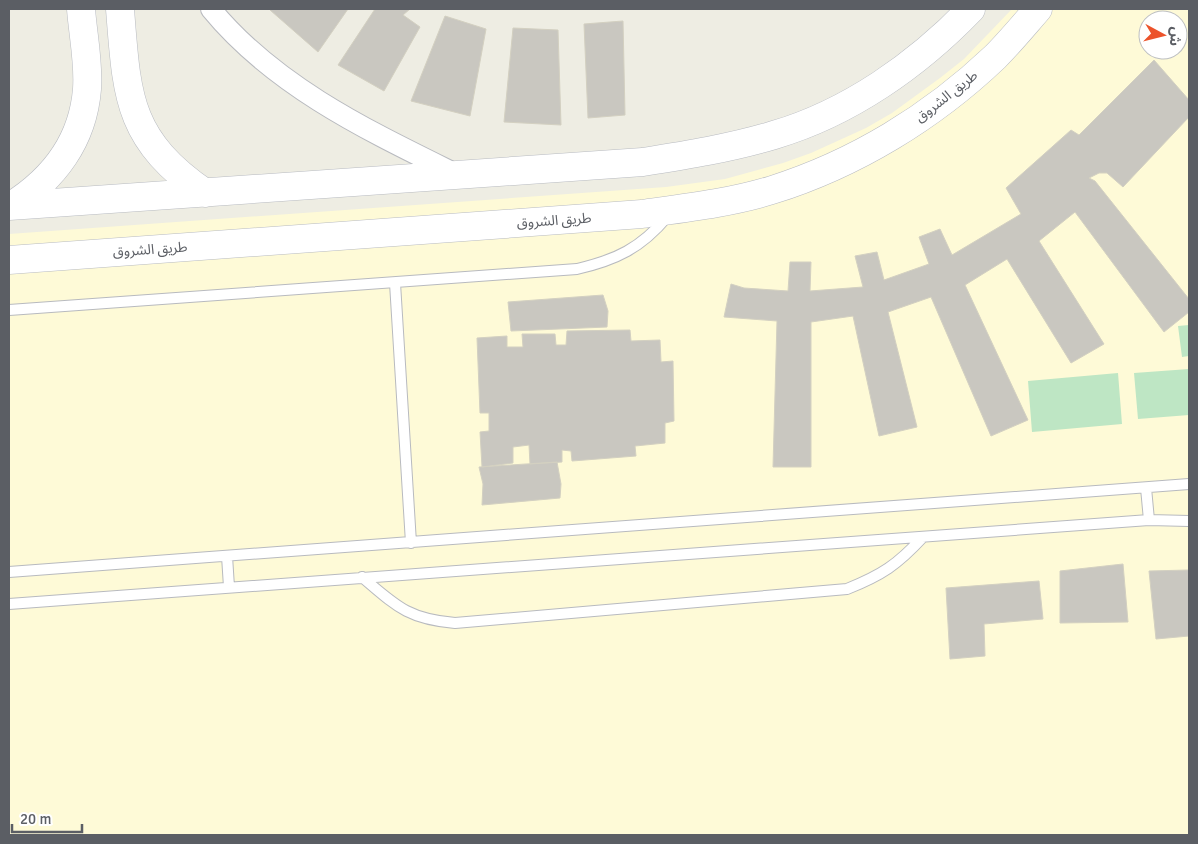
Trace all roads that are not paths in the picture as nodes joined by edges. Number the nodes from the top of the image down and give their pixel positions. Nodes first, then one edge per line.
1 (81, 9) edge
2 (120, 9) edge
3 (211, 9) edge
4 (971, 9) edge
5 (1038, 9) edge
6 (458, 175) junction
7 (205, 193) junction
8 (10, 206) edge
9 (672, 210) junction
10 (9, 260) edge
11 (395, 283) junction
12 (9, 310) edge
13 (1189, 484) edge
14 (1146, 488) junction
15 (1150, 520) junction
16 (1189, 521) edge
17 (923, 537) junction
18 (412, 543) junction
19 (226, 556) junction
20 (9, 572) edge
21 (362, 577) junction
22 (229, 587) junction
23 (9, 604) edge

1 - 8 street
2 - 7 street
3 - 6 street
4 - 6 street
5 - 9 street, طريق الشروق
6 - 7 street
7 - 8 street
9 - 10 street, طريق الشروق
9 - 11 lane
11 - 12 lane
11 - 18 lane
13 - 14 lane
14 - 15 lane
14 - 18 lane
15 - 16 lane
15 - 17 lane
17 - 21 lane
17 - 21 lane
18 - 19 lane
19 - 20 lane
19 - 22 lane
21 - 22 lane
22 - 23 lane

